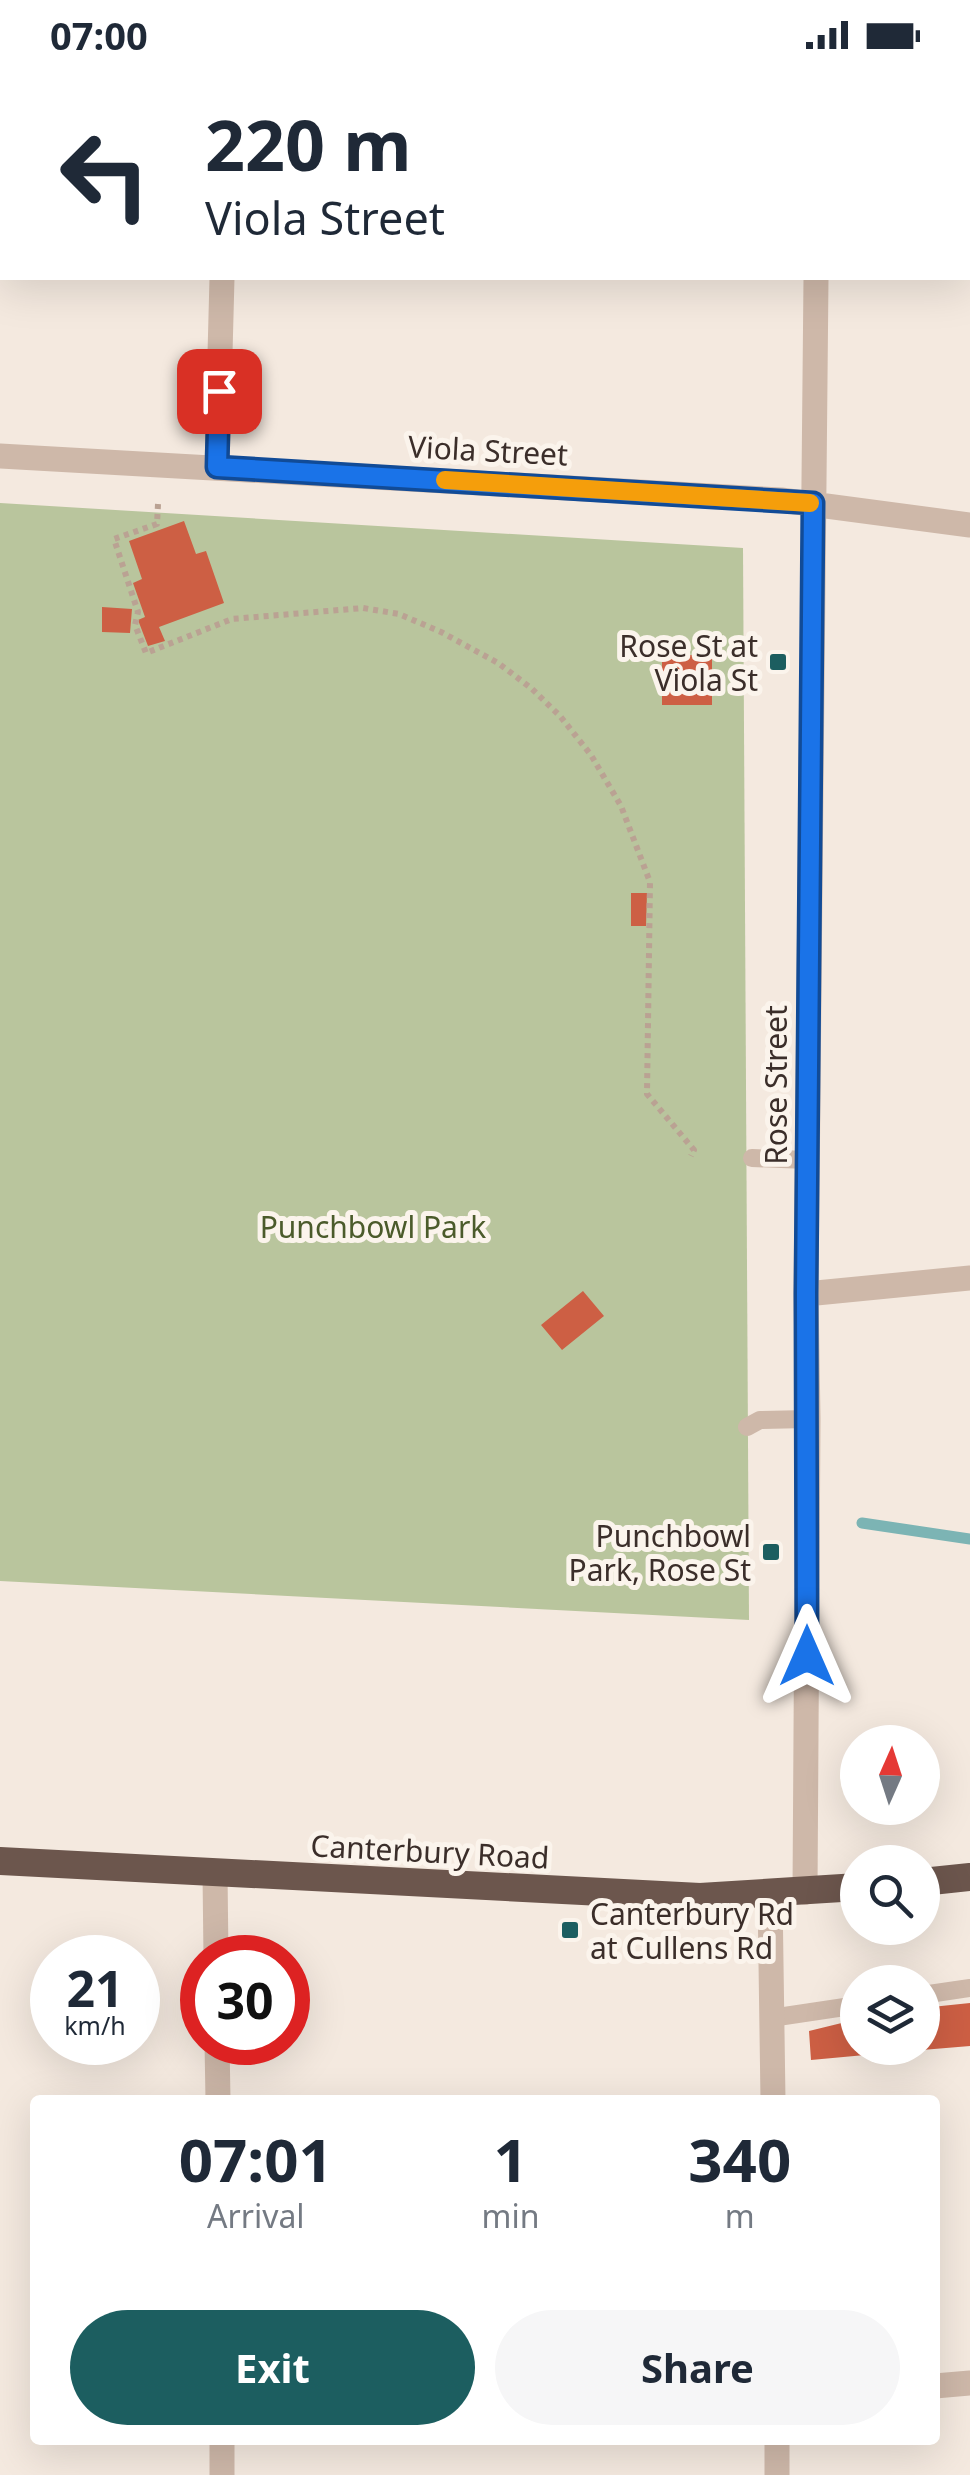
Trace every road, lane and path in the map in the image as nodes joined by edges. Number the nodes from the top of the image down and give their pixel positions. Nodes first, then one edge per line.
1 (222, 280) edge
2 (816, 280) edge
3 (0, 456) edge
4 (217, 467) junction
5 (813, 503) junction
6 (158, 504) dead end
7 (970, 525) edge
8 (691, 1156) dead end
9 (752, 1158) dead end
10 (808, 1160) junction
11 (970, 1278) edge
12 (806, 1294) junction
13 (808, 1419) junction
14 (748, 1427) dead end
15 (0, 1860) edge
16 (215, 1874) junction
17 (970, 1877) edge
18 (940, 1880) edge
19 (840, 1889) edge
20 (805, 1892) junction
21 (770, 1895) junction
22 (216, 1935) edge
23 (970, 1988) edge
24 (940, 1992) edge
25 (840, 2008) edge
26 (771, 2018) junction
27 (217, 2065) edge
28 (218, 2095) edge
29 (772, 2095) edge
30 (970, 2382) edge
31 (940, 2385) edge
32 (222, 2445) edge
33 (777, 2445) edge
34 (222, 2475) edge
35 (778, 2475) edge

1 - 4 street
2 - 5 street, Rose Street
3 - 4 street, Viola Street
4 - 5 street, Viola Street
5 - 7 street, Viola Street
5 - 10 street, Rose Street
6 - 8 path
9 - 10 lane
10 - 12 street, Rose Street
11 - 12 street
12 - 13 street, Rose Street
13 - 14 lane
13 - 20 street, Rose Street
15 - 16 highway, Canterbury Road
16 - 21 highway, Canterbury Road
16 - 22 street
17 - 18 highway
19 - 20 highway, Canterbury Road
20 - 21 highway, Canterbury Road
21 - 26 street
23 - 24 lane
25 - 26 lane
26 - 29 street
27 - 28 street
30 - 31 street
32 - 34 street
33 - 35 street

